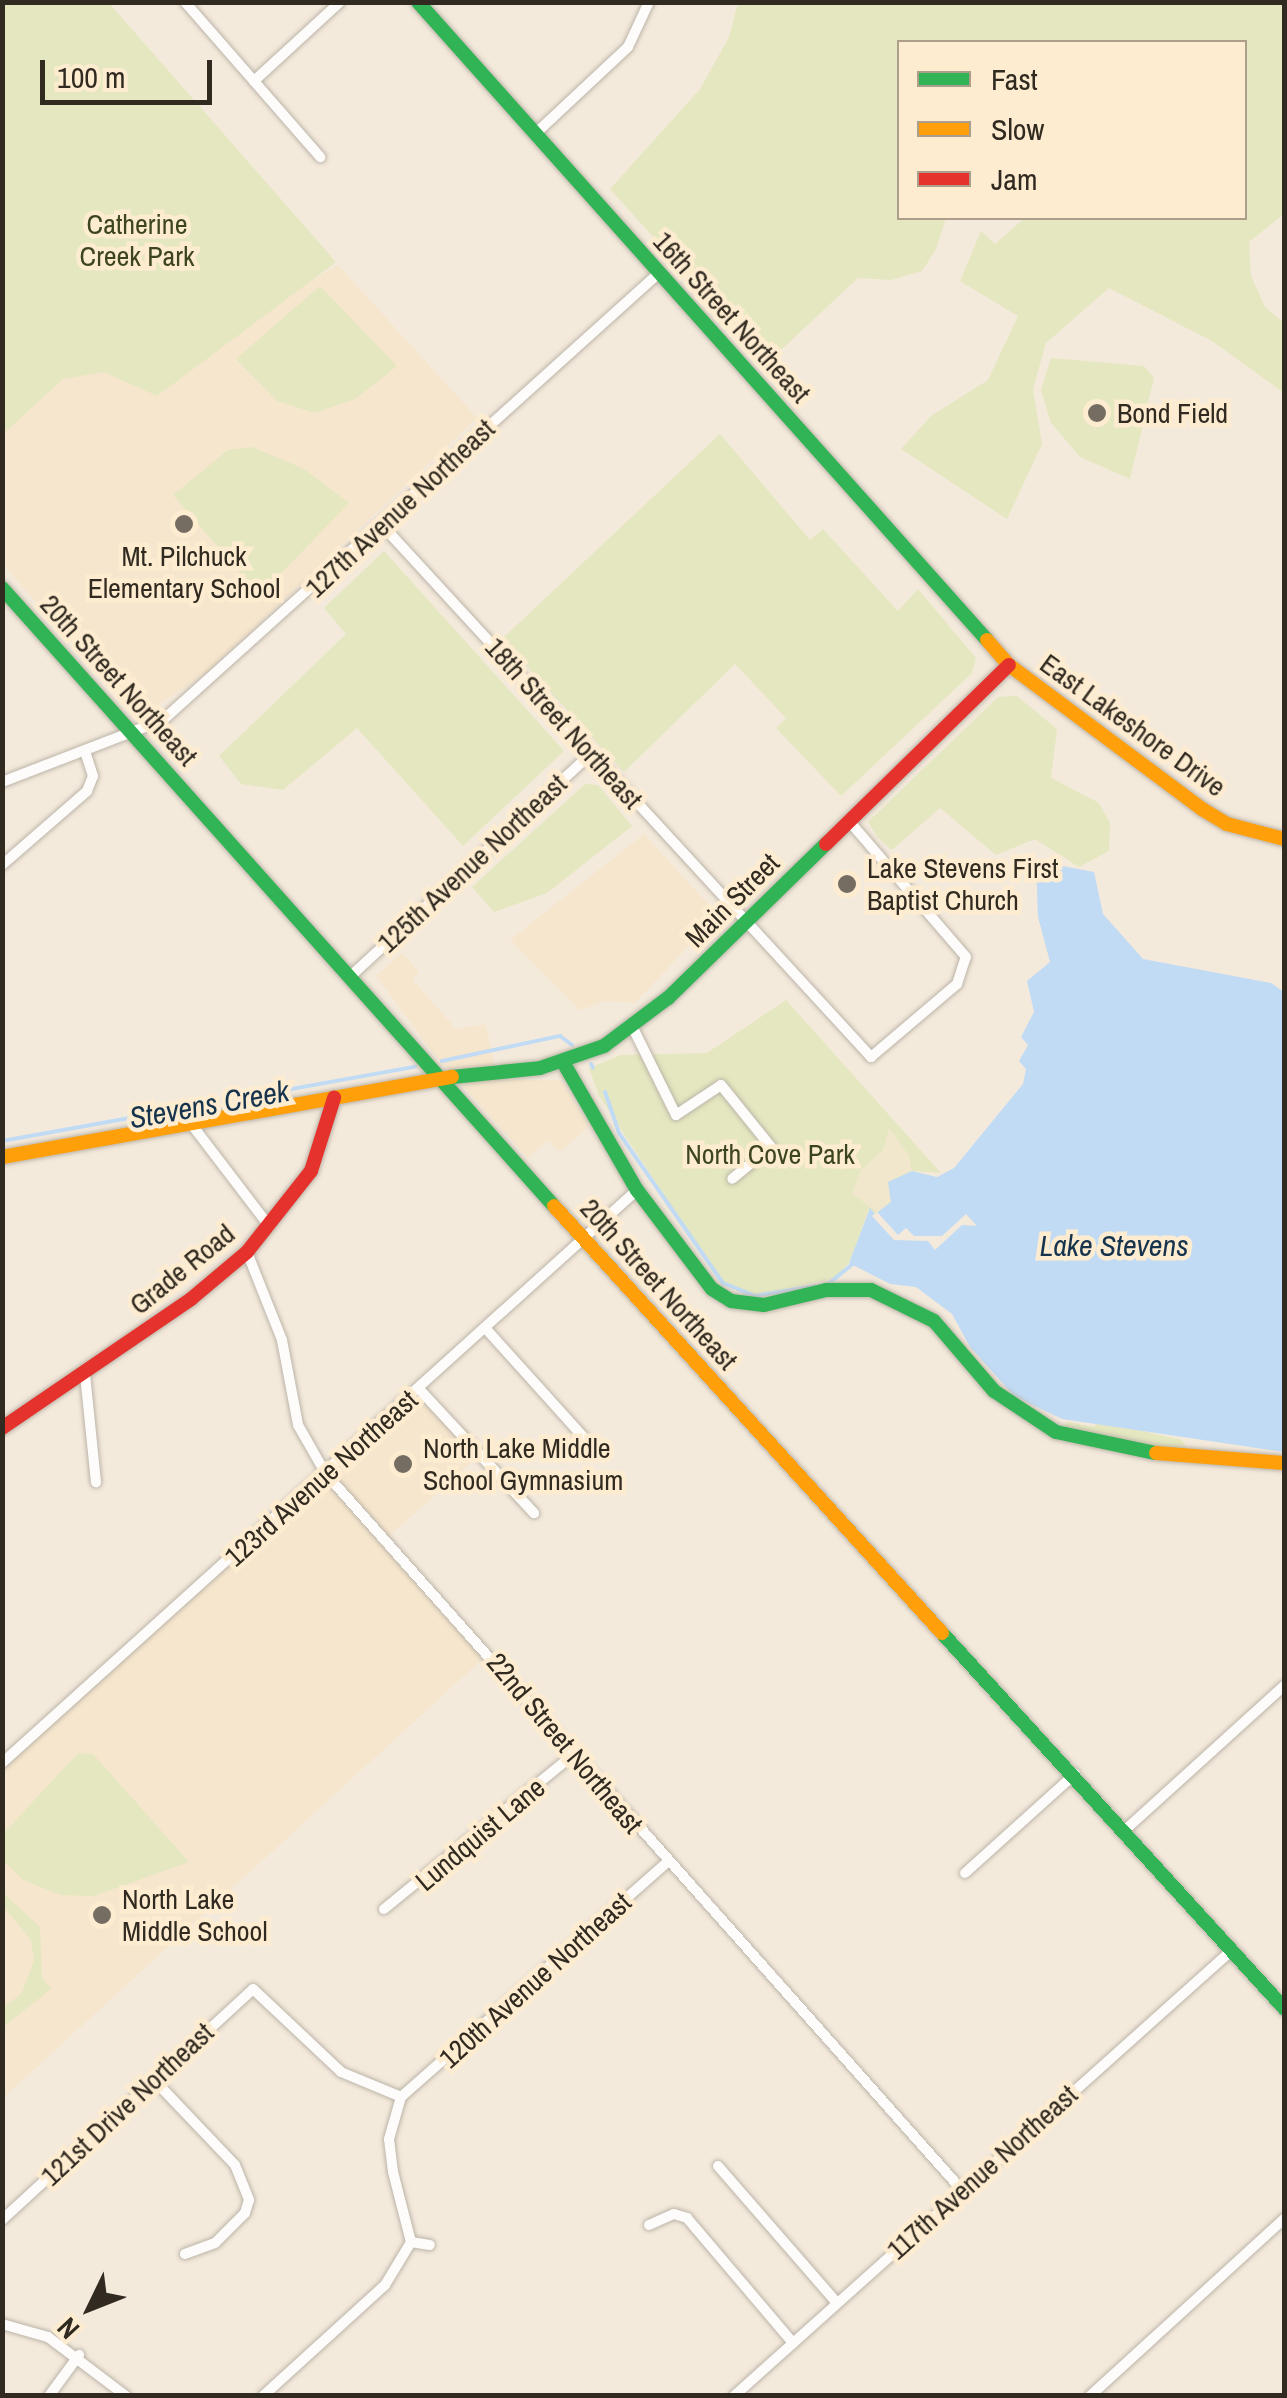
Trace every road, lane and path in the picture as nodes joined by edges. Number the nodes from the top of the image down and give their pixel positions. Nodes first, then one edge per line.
1 (185, 2) edge
2 (340, 2) edge
3 (418, 2) edge
4 (649, 2) edge
5 (254, 80) junction
6 (535, 134) junction
7 (320, 157) dead end
8 (659, 273) junction
9 (382, 525) junction
10 (2, 588) edge
11 (1009, 665) junction
12 (136, 736) junction
13 (592, 753) junction
14 (86, 754) junction
15 (2, 782) edge
16 (848, 820) junction
17 (1284, 839) edge
18 (2, 865) edge
19 (744, 923) junction
20 (352, 974) junction
21 (633, 1028) junction
22 (563, 1062) junction
23 (437, 1075) junction
24 (334, 1098) junction
25 (192, 1125) junction
26 (2, 1157) edge
27 (732, 1178) dead end
28 (636, 1190) junction
29 (270, 1227) junction
30 (586, 1242) junction
31 (247, 1252) junction
32 (488, 1330) junction
33 (85, 1374) junction
34 (420, 1390) junction
35 (2, 1428) edge
36 (595, 1450) dead end
37 (1284, 1463) edge
38 (326, 1474) junction
39 (96, 1482) dead end
40 (534, 1513) dead end
41 (1284, 1686) edge
42 (572, 1755) junction
43 (2, 1763) edge
44 (1075, 1774) junction
45 (1125, 1830) junction
46 (668, 1862) junction
47 (964, 1873) dead end
48 (384, 1909) dead end
49 (1232, 1950) junction
50 (1284, 2008) edge
51 (157, 2082) junction
52 (402, 2098) junction
53 (718, 2166) dead end
54 (961, 2190) junction
55 (1284, 2219) edge
56 (2, 2220) edge
57 (649, 2225) dead end
58 (410, 2242) junction
59 (430, 2245) dead end
60 (184, 2254) dead end
61 (837, 2304) junction
62 (2, 2324) edge
63 (793, 2344) junction
64 (80, 2356) junction
65 (49, 2396) edge
66 (126, 2396) edge
67 (263, 2396) edge
68 (734, 2396) edge
69 (1090, 2396) edge

1 - 5 street
2 - 5 street
3 - 6 street, 16th Street Northeast
4 - 6 street
5 - 7 street
6 - 8 street, 16th Street Northeast
8 - 9 street, 127th Avenue Northeast
8 - 11 street, 16th Street Northeast
9 - 12 street, 127th Avenue Northeast
9 - 13 street, 18th Street Northeast
10 - 12 street, 20th Street Northeast
11 - 16 street, Main Street
11 - 17 street, East Lakeshore Drive
12 - 14 street, 127th Avenue Northeast
12 - 20 street, 20th Street Northeast
13 - 19 street, 18th Street Northeast
13 - 20 street, 125th Avenue Northeast
14 - 15 street, 127th Avenue Northeast
14 - 18 street
16 - 19 street, Main Street
16 - 19 street, 18th Street Northeast
19 - 21 street, Main Street
20 - 23 street, 20th Street Northeast
21 - 22 street, Main Street
21 - 27 street
22 - 23 street, Main Street
22 - 28 street
23 - 24 street, Main Street
23 - 30 street, 20th Street Northeast
24 - 25 street, Main Street
24 - 29 street, Grade Road
25 - 26 street, Main Street
25 - 29 street
28 - 30 street, 123rd Avenue Northeast
28 - 37 street
29 - 31 street, Grade Road
30 - 32 street, 123rd Avenue Northeast
30 - 44 street, 20th Street Northeast
31 - 33 street, Grade Road
31 - 38 street, 22nd Street Northeast
32 - 34 street, 123rd Avenue Northeast
32 - 36 street
33 - 35 street, Grade Road
33 - 39 street
34 - 38 street, 123rd Avenue Northeast
34 - 40 street
38 - 42 street, 22nd Street Northeast
38 - 43 street, 123rd Avenue Northeast
41 - 45 street
42 - 46 street, 22nd Street Northeast
42 - 48 street, Lundquist Lane
44 - 45 street, 20th Street Northeast
44 - 47 street
45 - 49 street, 20th Street Northeast
46 - 52 street, 120th Avenue Northeast
46 - 54 street, 22nd Street Northeast
49 - 50 street, 20th Street Northeast
49 - 54 street, 117th Avenue Northeast
51 - 52 street, 121st Drive Northeast
51 - 56 street, 121st Drive Northeast
51 - 60 street
52 - 58 street
53 - 61 street
54 - 61 street, 117th Avenue Northeast
55 - 69 street
57 - 63 street
58 - 59 street
58 - 67 street
61 - 63 street, 117th Avenue Northeast
62 - 64 street
63 - 68 street, 117th Avenue Northeast
64 - 65 street
64 - 66 street

